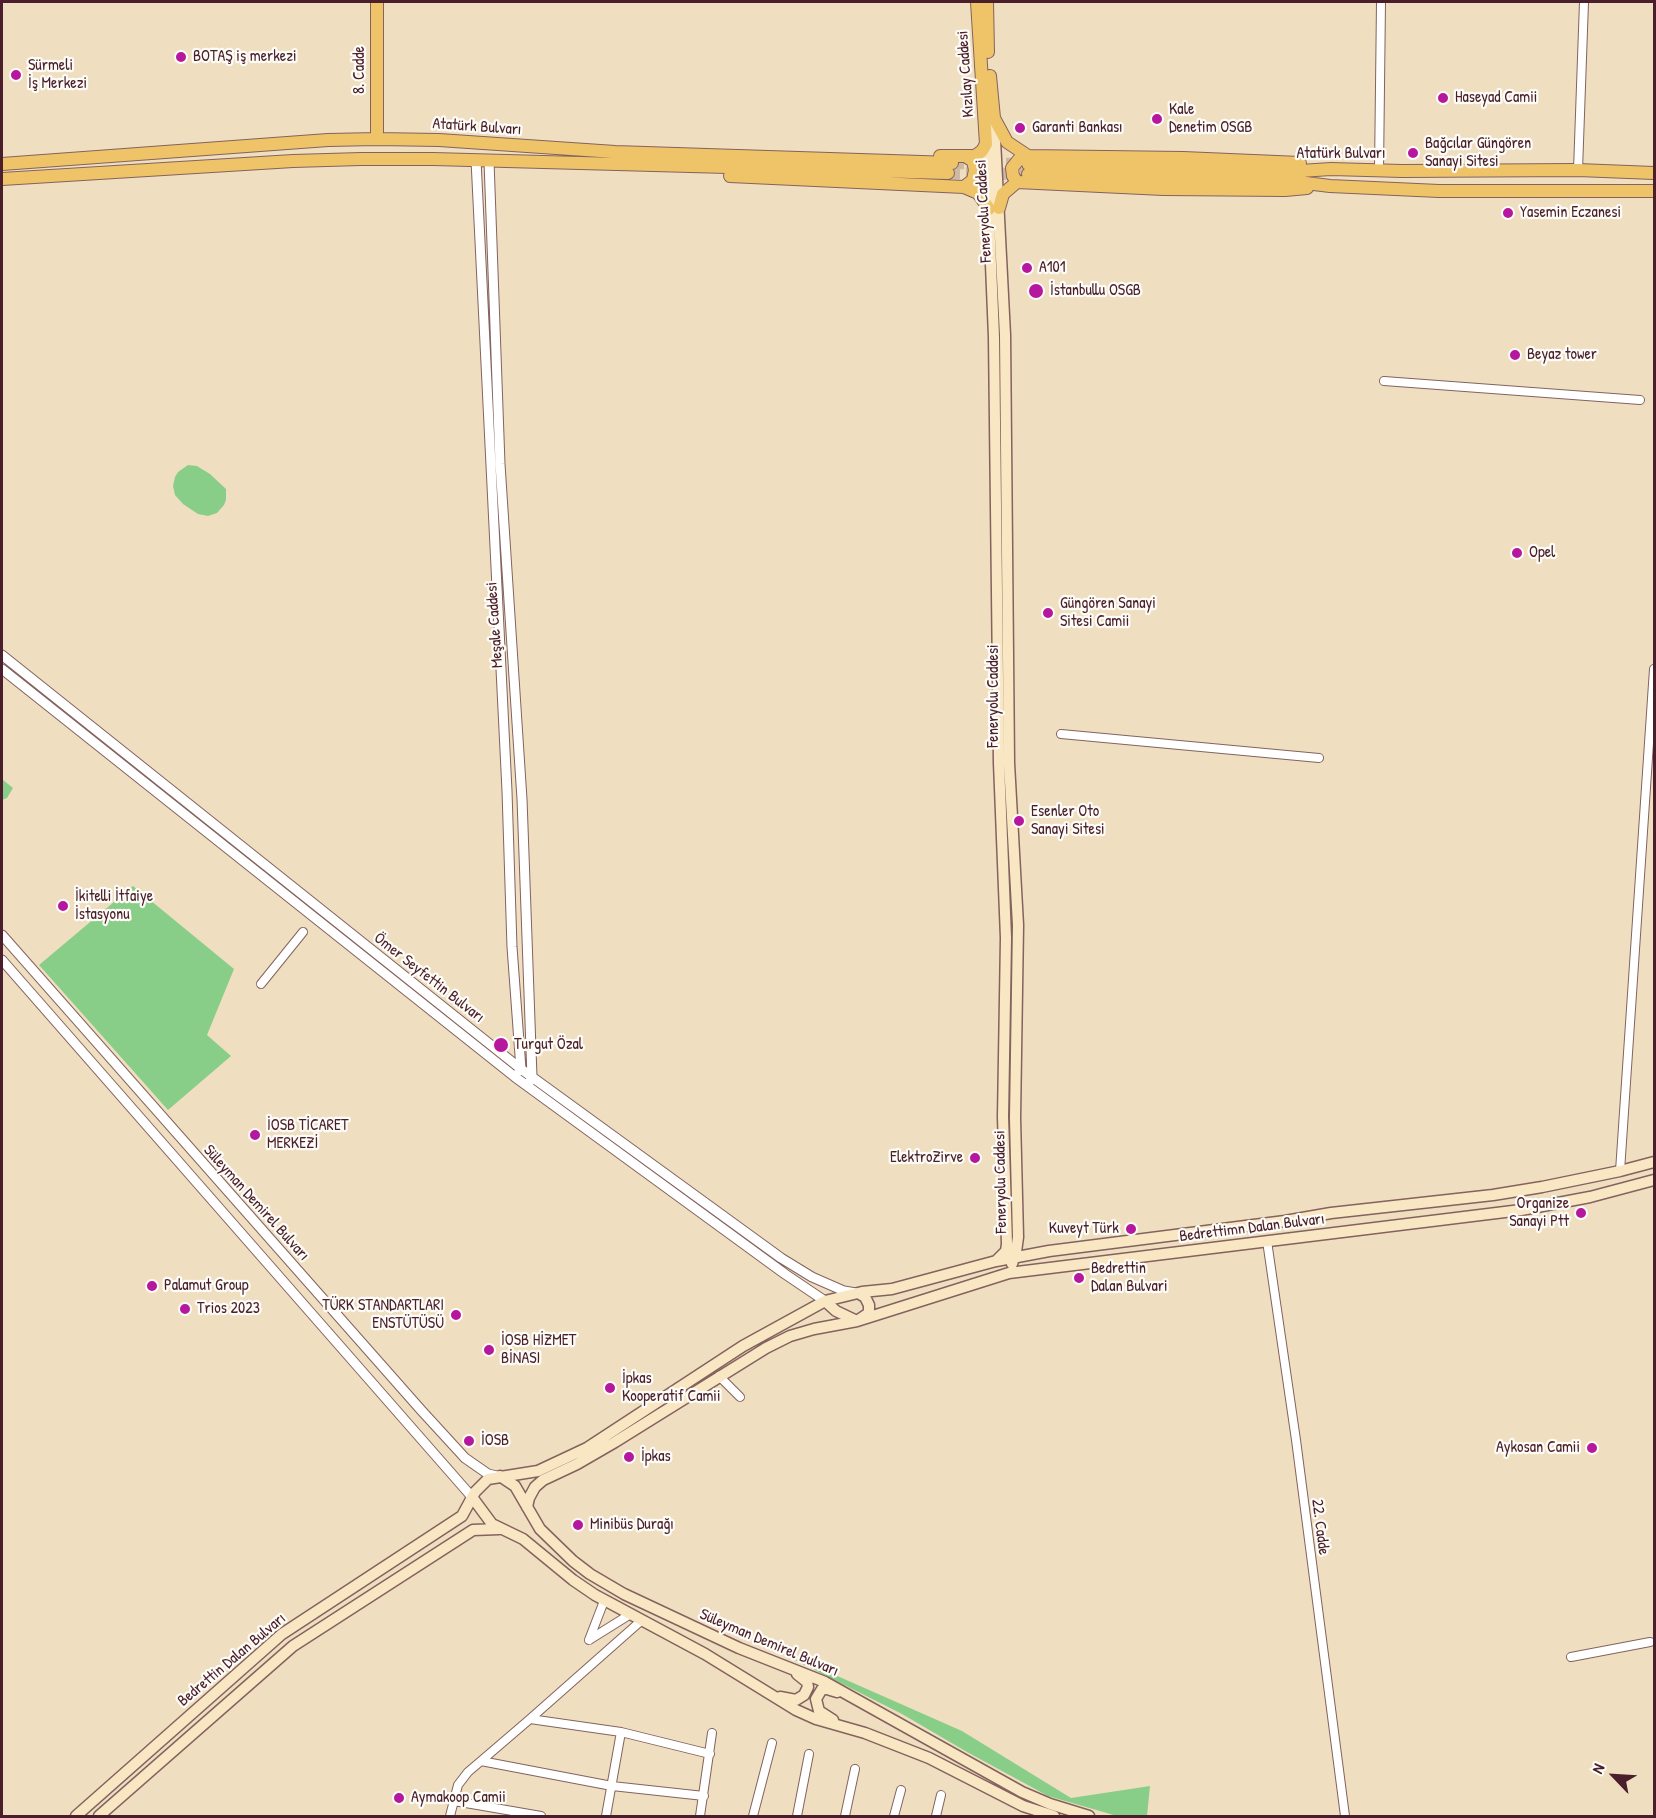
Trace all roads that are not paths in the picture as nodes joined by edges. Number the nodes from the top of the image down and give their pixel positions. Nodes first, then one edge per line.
1 (377, 2) edge
2 (977, 2) edge
3 (987, 2) edge
4 (1381, 2) edge
5 (1584, 2) edge
6 (994, 118) junction
7 (377, 139) junction
8 (491, 144) junction
9 (986, 144) junction
10 (615, 152) junction
11 (965, 156) junction
12 (483, 161) junction
13 (2, 164) edge
14 (1028, 165) junction
15 (649, 166) junction
16 (1379, 170) junction
17 (1578, 170) junction
18 (1654, 173) edge
19 (2, 179) edge
20 (1017, 182) junction
21 (1330, 186) junction
22 (964, 187) junction
23 (1654, 191) edge
24 (994, 208) junction
25 (1384, 381) dead end
26 (1640, 400) dead end
27 (2, 655) edge
28 (2, 669) edge
29 (1654, 669) edge
30 (1061, 734) dead end
31 (1319, 758) dead end
32 (303, 932) dead end
33 (2, 935) edge
34 (2, 960) edge
35 (261, 984) dead end
36 (518, 1073) junction
37 (530, 1082) junction
38 (1654, 1162) edge
39 (1620, 1171) junction
40 (1654, 1180) edge
41 (1018, 1234) junction
42 (1267, 1241) junction
43 (1049, 1251) junction
44 (1014, 1258) junction
45 (996, 1261) junction
46 (1009, 1273) junction
47 (885, 1290) junction
48 (858, 1293) junction
49 (825, 1301) junction
50 (898, 1308) junction
51 (857, 1321) junction
52 (719, 1376) junction
53 (740, 1397) dead end
54 (500, 1476) junction
55 (472, 1497) junction
56 (527, 1507) junction
57 (499, 1529) junction
58 (604, 1601) junction
59 (629, 1615) junction
60 (642, 1620) junction
61 (1650, 1642) dead end
62 (1571, 1657) dead end
63 (783, 1666) junction
64 (768, 1693) junction
65 (856, 1701) junction
66 (530, 1719) junction
67 (844, 1725) junction
68 (621, 1732) junction
69 (712, 1733) dead end
70 (772, 1743) dead end
71 (710, 1754) junction
72 (809, 1754) dead end
73 (481, 1761) junction
74 (855, 1768) dead end
75 (612, 1786) junction
76 (901, 1790) dead end
77 (941, 1795) dead end
78 (704, 1796) junction
79 (454, 1801) junction
80 (76, 1816) edge
81 (99, 1816) edge
82 (450, 1816) edge
83 (541, 1816) edge
84 (606, 1816) edge
85 (700, 1816) edge
86 (753, 1816) edge
87 (797, 1816) edge
88 (845, 1816) edge
89 (894, 1816) edge
90 (936, 1816) edge
91 (1054, 1816) edge
92 (1089, 1816) edge
93 (1345, 1816) edge

1 - 7 main road, 8. Cadde
2 - 9 main road, Kızılay Caddesi
3 - 6 main road, Kızılay Caddesi
4 - 16 street
5 - 17 street
6 - 14 main road
6 - 24 main road, Feneryolu Caddesi
7 - 8 main road, Atatürk Bulvarı
7 - 13 main road, Atatürk Bulvarı
8 - 10 main road, Atatürk Bulvarı
8 - 12 main road
9 - 11 main road
9 - 24 main road, Feneryolu Caddesi
10 - 11 main road
10 - 15 main road, Atatürk Bulvarı
11 - 22 main road
12 - 15 main road, Atatürk Bulvarı
12 - 19 main road, Atatürk Bulvarı
12 - 36 street, Meşale Caddesi
12 - 37 street, Meşale Caddesi
14 - 16 main road, Atatürk Bulvarı
14 - 20 main road
14 - 21 main road, Atatürk Bulvarı
15 - 22 main road
16 - 17 main road, Atatürk Bulvarı
17 - 18 main road, Atatürk Bulvarı
20 - 21 main road
20 - 24 main road
21 - 23 main road, Atatürk Bulvarı
22 - 24 main road
24 - 41 main road, Feneryolu Caddesi
24 - 45 main road, Feneryolu Caddesi
25 - 26 street
27 - 36 street, Ömer Seyfettin Bulvarı
28 - 36 street, Ömer Seyfettin Bulvarı
29 - 39 street
30 - 31 street
32 - 35 street
33 - 54 street, Süleyman Demirel Bulvarı
34 - 55 street, Süleyman Demirel Bulvarı
36 - 37 street, Ömer Seyfettin Bulvarı
37 - 48 street, Ömer Seyfettin Bulvarı
37 - 49 street, Ömer Seyfettin Bulvarı
38 - 39 main road, Bedrettimn Dalan Bulvarı
39 - 43 main road, Bedrettimn Dalan Bulvarı
40 - 42 main road, Bedrettimn Dalan Bulvarı
41 - 43 main road
41 - 44 main road, Feneryolu Caddesi
42 - 46 main road, Bedrettimn Dalan Bulvarı
42 - 93 street, 22. Cadde
43 - 44 main road, Bedrettimn Dalan Bulvarı
44 - 45 main road, Bedrettimn Dalan Bulvarı
44 - 46 main road, Feneryolu Caddesi
45 - 47 main road, Bedrettimn Dalan Bulvarı
46 - 50 main road, Bedrettimn Dalan Bulvarı
47 - 48 main road, Bedrettimn Dalan Bulvarı
47 - 50 main road
48 - 49 main road
48 - 51 main road
49 - 51 main road
49 - 54 main road
50 - 51 main road, Bedrettimn Dalan Bulvarı
51 - 52 main road
52 - 53 street
52 - 56 main road
54 - 55 main road
54 - 56 main road, Süleyman Demirel Bulvarı
55 - 57 main road, Süleyman Demirel Bulvarı
55 - 80 main road, Bedrettin Dalan Bulvarı
56 - 63 main road, Süleyman Demirel Bulvarı
57 - 58 main road, Süleyman Demirel Bulvarı
57 - 81 main road, Bedrettin Dalan Bulvarı
58 - 59 main road, Süleyman Demirel Bulvarı
58 - 59 street
59 - 60 main road, Süleyman Demirel Bulvarı
60 - 64 main road, Süleyman Demirel Bulvarı
60 - 66 street
61 - 62 street
63 - 64 main road
63 - 65 main road, Süleyman Demirel Bulvarı
64 - 67 main road, Süleyman Demirel Bulvarı
65 - 67 main road
65 - 92 main road, Süleyman Demirel Bulvarı
66 - 68 street
66 - 73 street
67 - 91 main road, Süleyman Demirel Bulvarı
68 - 71 street
68 - 75 street
69 - 71 street
70 - 86 street
71 - 78 street
72 - 87 street
73 - 75 street
73 - 79 street
74 - 88 street
75 - 78 street
75 - 84 street
76 - 89 street
77 - 90 street
78 - 85 street
79 - 82 street
79 - 83 street

